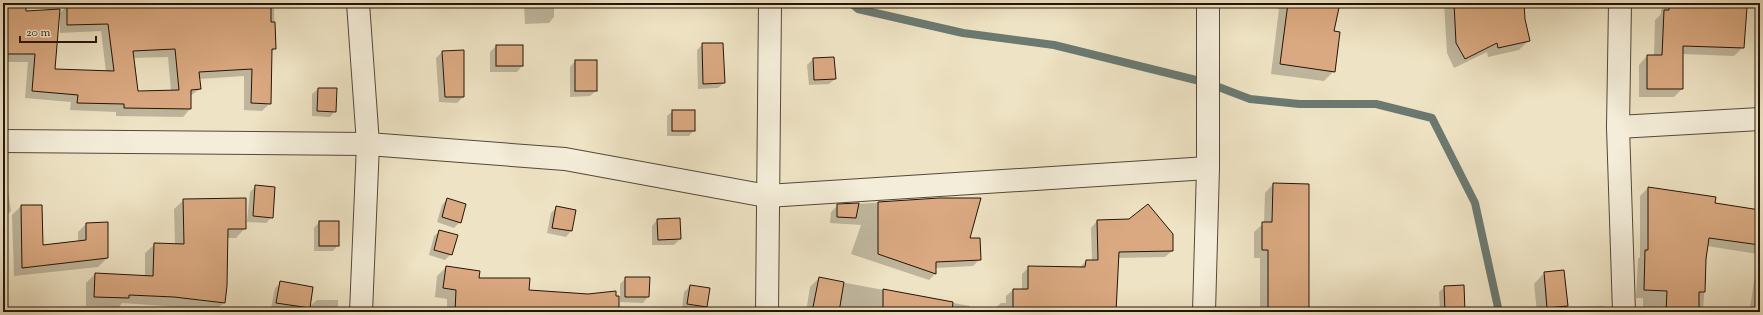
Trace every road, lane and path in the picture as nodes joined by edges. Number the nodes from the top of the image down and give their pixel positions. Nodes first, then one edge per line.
1 (358, 3) edge
2 (770, 3) edge
3 (1208, 3) edge
4 (1620, 3) edge
5 (1760, 119) edge
6 (1618, 127) junction
7 (3, 141) edge
8 (368, 144) junction
9 (1208, 168) junction
10 (767, 196) junction
11 (361, 312) edge
12 (767, 312) edge
13 (1204, 312) edge
14 (1624, 312) edge

1 - 8 street
2 - 10 street
3 - 9 street
4 - 6 street
5 - 6 street
6 - 14 street
7 - 8 street
8 - 10 street
8 - 11 street
9 - 10 street
9 - 13 street
10 - 12 street

